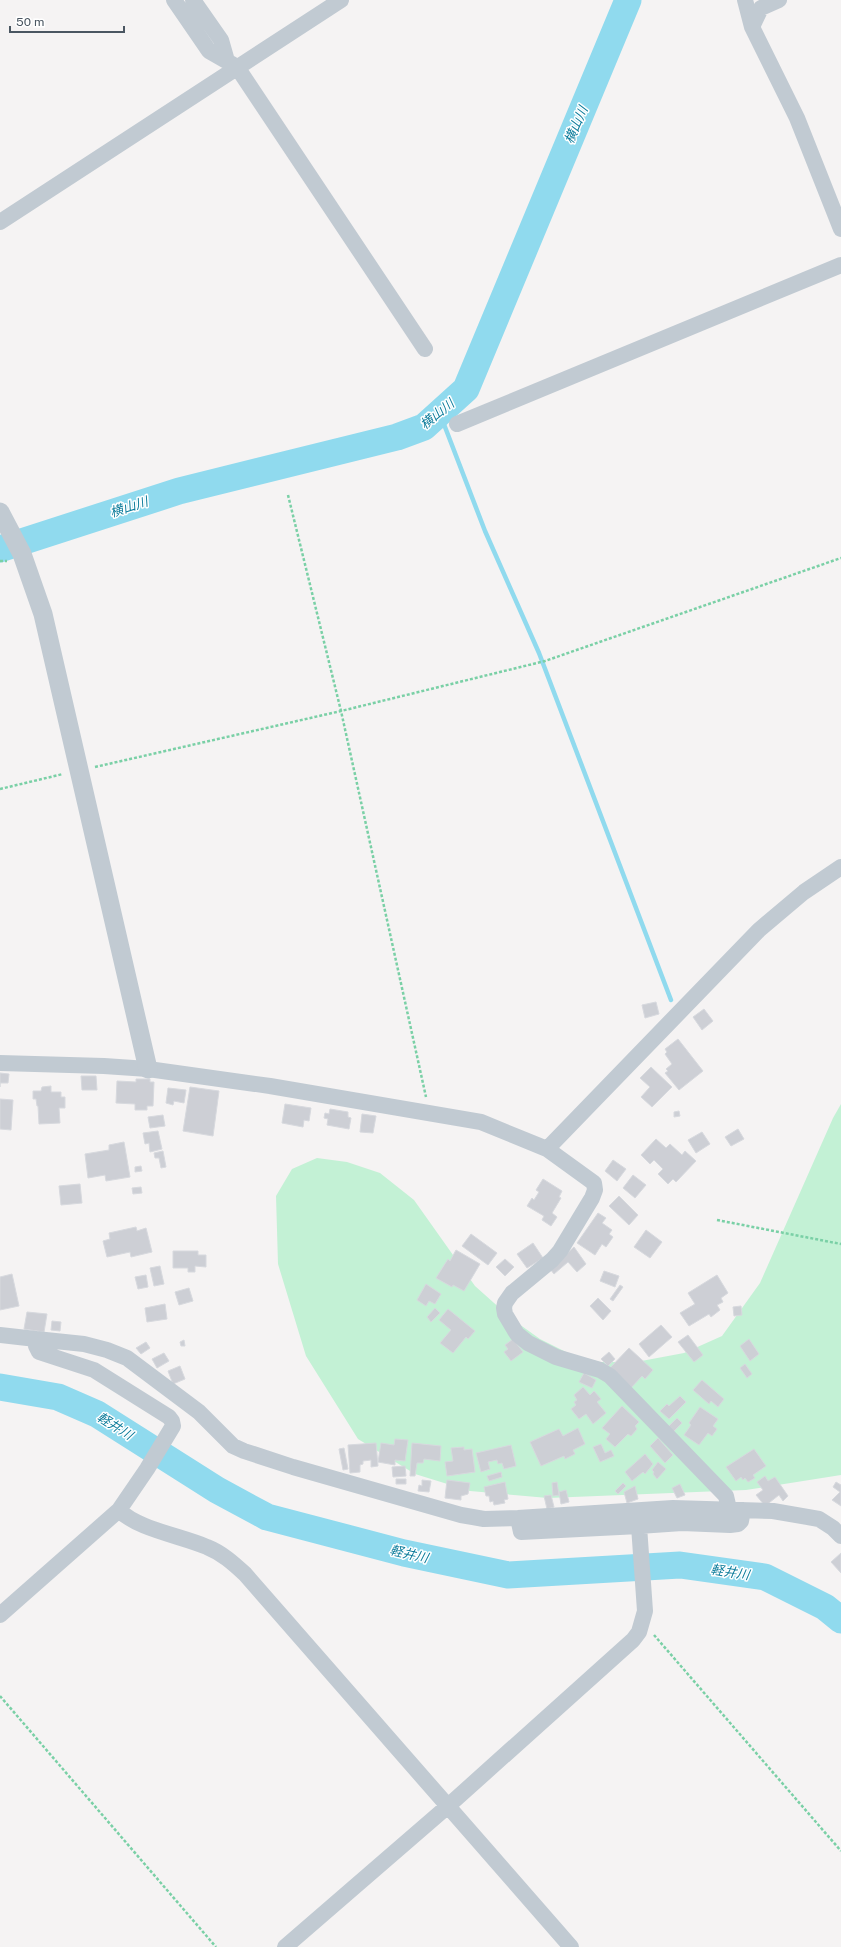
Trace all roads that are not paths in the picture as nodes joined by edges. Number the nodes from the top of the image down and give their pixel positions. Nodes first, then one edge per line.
1 (174, 0) edge
2 (193, 0) edge
3 (341, 0) edge
4 (745, 0) edge
5 (779, 0) edge
6 (752, 27) junction
7 (232, 64) junction
8 (0, 222) edge
9 (841, 229) edge
10 (841, 265) edge
11 (425, 349) dead end
12 (457, 424) dead end
13 (0, 512) edge
14 (841, 867) edge
15 (0, 1063) edge
16 (148, 1069) junction
17 (547, 1149) junction
18 (0, 1335) edge
19 (36, 1339) junction
20 (736, 1509) junction
21 (119, 1510) junction
22 (518, 1518) junction
23 (639, 1526) junction
24 (841, 1536) edge
25 (0, 1615) edge
26 (448, 1806) junction
27 (285, 1947) edge
28 (571, 1947) edge

1 - 7 street
2 - 7 street
3 - 7 street
4 - 6 street
5 - 6 street
6 - 9 street
7 - 8 street
7 - 11 street
10 - 12 street
13 - 16 street
14 - 17 street
15 - 16 street
16 - 17 street
17 - 20 street
18 - 19 street
19 - 21 street
19 - 22 street
20 - 22 street
20 - 23 street
20 - 24 street
21 - 25 street
21 - 26 street
22 - 23 street
23 - 26 street
26 - 27 street
26 - 28 street

